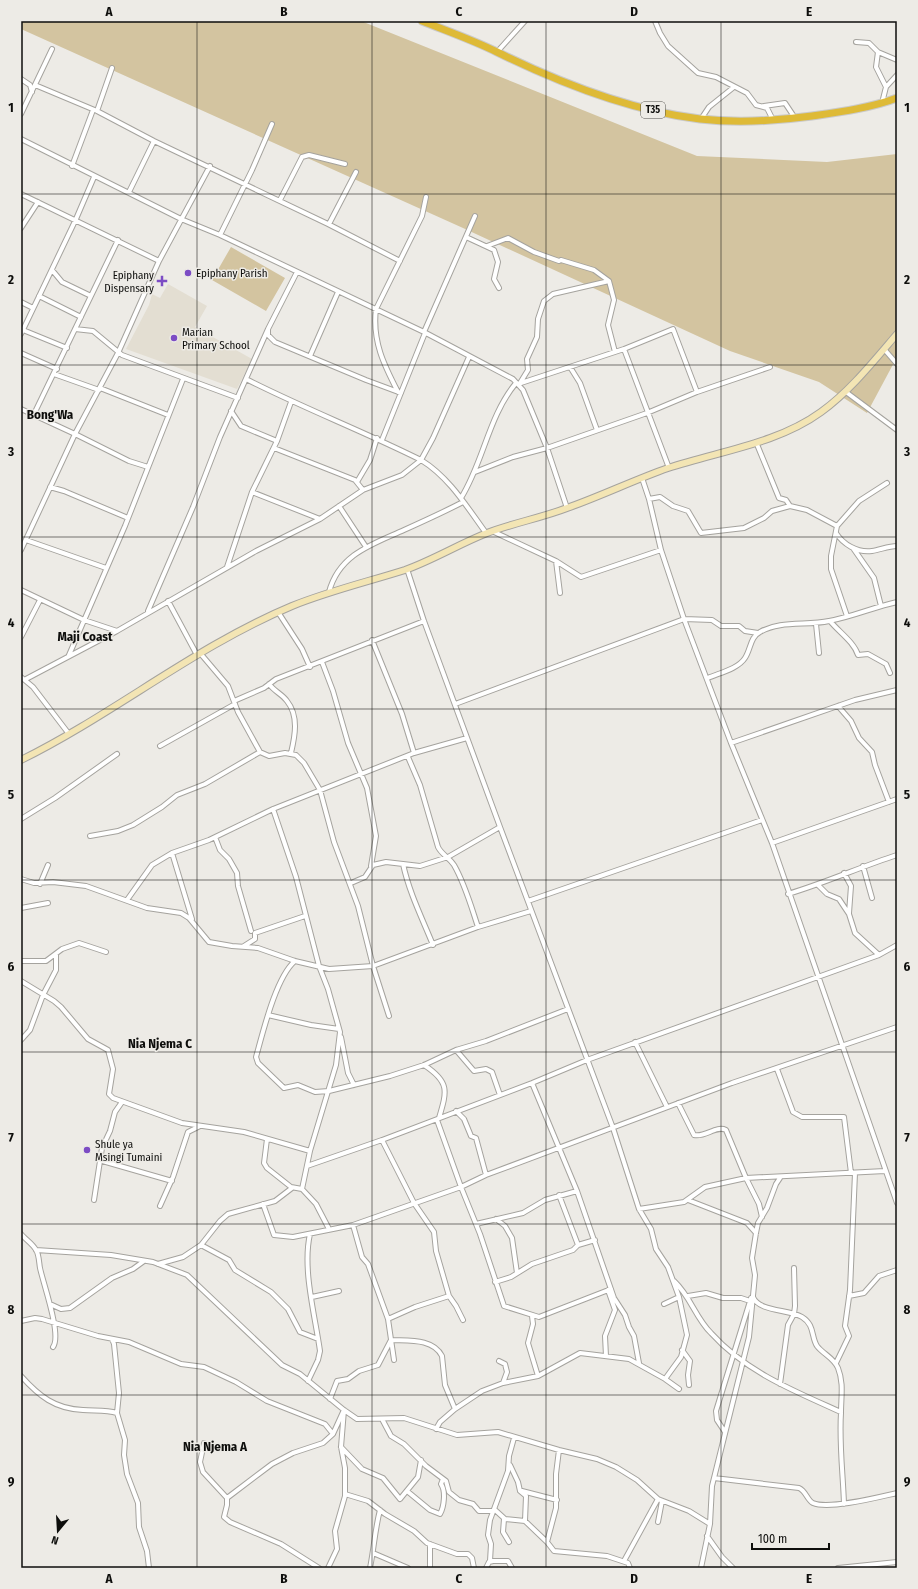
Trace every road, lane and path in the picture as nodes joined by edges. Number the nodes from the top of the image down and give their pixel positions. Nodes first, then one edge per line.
1 (422, 21) edge
2 (525, 21) edge
3 (655, 21) edge
4 (856, 42) dead end
5 (52, 49) dead end
6 (497, 52) junction
7 (878, 52) junction
8 (897, 60) edge
9 (112, 68) dead end
10 (897, 75) edge
11 (21, 78) edge
12 (35, 85) junction
13 (734, 87) junction
14 (886, 87) junction
15 (32, 92) junction
16 (897, 98) edge
17 (882, 103) junction
18 (763, 106) junction
19 (95, 110) junction
20 (21, 114) edge
21 (795, 118) junction
22 (701, 119) junction
23 (773, 120) junction
24 (272, 124) dead end
25 (21, 139) edge
26 (154, 141) junction
27 (345, 164) dead end
28 (72, 166) junction
29 (210, 166) junction
30 (356, 172) dead end
31 (94, 177) junction
32 (245, 185) junction
33 (129, 192) junction
34 (21, 194) edge
35 (426, 197) dead end
36 (280, 200) junction
37 (38, 202) junction
38 (475, 216) dead end
39 (76, 219) junction
40 (181, 219) junction
41 (329, 224) junction
42 (21, 228) edge
43 (220, 235) junction
44 (466, 237) junction
45 (118, 240) junction
46 (487, 246) junction
47 (159, 261) junction
48 (400, 262) junction
49 (52, 270) junction
50 (297, 272) junction
51 (609, 281) junction
52 (500, 288) dead end
53 (338, 292) junction
54 (39, 296) junction
55 (91, 296) junction
56 (21, 302) edge
57 (33, 308) junction
58 (376, 309) junction
59 (81, 317) junction
60 (75, 329) junction
61 (268, 330) junction
62 (22, 332) edge
63 (424, 332) junction
64 (897, 334) edge
65 (67, 348) junction
66 (624, 349) junction
67 (884, 349) junction
68 (615, 352) junction
69 (21, 353) edge
70 (118, 353) junction
71 (310, 356) junction
72 (469, 357) junction
73 (897, 364) edge
74 (570, 367) junction
75 (770, 367) dead end
76 (55, 371) junction
77 (183, 379) junction
78 (246, 379) junction
79 (518, 384) junction
80 (100, 389) junction
81 (697, 392) junction
82 (846, 392) junction
83 (400, 393) junction
84 (238, 398) junction
85 (291, 402) junction
86 (21, 409) edge
87 (231, 411) junction
88 (648, 413) junction
89 (34, 414) junction
90 (168, 415) junction
91 (597, 430) junction
92 (897, 430) edge
93 (76, 434) junction
94 (377, 438) junction
95 (382, 440) junction
96 (277, 441) junction
97 (756, 442) junction
98 (274, 448) junction
99 (547, 448) junction
100 (421, 460) junction
101 (148, 467) junction
102 (669, 468) junction
103 (475, 472) junction
104 (642, 478) junction
105 (357, 482) junction
106 (887, 483) dead end
107 (50, 487) junction
108 (363, 490) junction
109 (252, 492) junction
110 (460, 498) junction
111 (649, 499) junction
112 (463, 502) junction
113 (339, 506) junction
114 (790, 506) junction
115 (567, 508) junction
116 (128, 518) junction
117 (320, 519) junction
118 (837, 526) junction
119 (489, 532) junction
120 (836, 533) junction
121 (26, 540) junction
122 (897, 546) edge
123 (366, 547) junction
124 (853, 548) junction
125 (21, 549) edge
126 (661, 550) junction
127 (556, 561) junction
128 (106, 568) junction
129 (227, 568) junction
130 (407, 569) junction
131 (21, 590) edge
132 (329, 592) junction
133 (560, 593) dead end
134 (40, 600) junction
135 (168, 601) junction
136 (897, 602) edge
137 (880, 606) junction
138 (148, 612) junction
139 (278, 612) junction
140 (847, 616) junction
141 (684, 619) junction
142 (84, 620) junction
143 (424, 621) junction
144 (830, 621) junction
145 (816, 624) junction
146 (117, 631) junction
147 (758, 633) junction
148 (21, 637) edge
149 (372, 640) junction
150 (819, 653) dead end
151 (199, 654) junction
152 (69, 655) junction
153 (322, 662) junction
154 (310, 667) junction
155 (890, 673) dead end
156 (21, 677) edge
157 (708, 678) junction
158 (26, 679) junction
159 (269, 684) junction
160 (897, 690) edge
161 (235, 703) junction
162 (455, 704) junction
163 (838, 706) junction
164 (69, 734) junction
165 (467, 738) junction
166 (731, 744) junction
167 (160, 746) dead end
168 (260, 752) junction
169 (291, 753) junction
170 (414, 753) junction
171 (117, 754) dead end
172 (408, 757) junction
173 (21, 760) edge
174 (361, 774) junction
175 (320, 790) junction
176 (897, 799) edge
177 (889, 802) junction
178 (273, 809) junction
179 (21, 819) edge
180 (762, 820) junction
181 (500, 827) junction
182 (90, 836) dead end
183 (215, 837) junction
184 (772, 843) junction
185 (172, 853) junction
186 (897, 855) edge
187 (448, 857) junction
188 (403, 864) junction
189 (48, 865) dead end
190 (371, 866) junction
191 (863, 866) junction
192 (844, 873) junction
193 (21, 879) edge
194 (351, 883) junction
195 (40, 884) junction
196 (818, 885) junction
197 (788, 894) junction
198 (872, 898) dead end
199 (127, 900) junction
200 (528, 901) junction
201 (48, 903) dead end
202 (21, 908) edge
203 (531, 911) junction
204 (849, 914) junction
205 (305, 916) junction
206 (193, 922) junction
207 (478, 928) junction
208 (251, 931) dead end
209 (433, 944) junction
210 (897, 945) edge
211 (244, 947) junction
212 (106, 952) dead end
213 (56, 955) junction
214 (879, 955) junction
215 (21, 961) edge
216 (296, 961) junction
217 (319, 966) junction
218 (373, 966) junction
219 (819, 977) junction
220 (21, 981) edge
221 (43, 995) junction
222 (568, 1009) junction
223 (268, 1015) junction
224 (389, 1016) dead end
225 (897, 1027) edge
226 (340, 1031) junction
227 (21, 1040) edge
228 (635, 1042) junction
229 (843, 1044) junction
230 (456, 1050) junction
231 (587, 1060) junction
232 (424, 1065) junction
233 (777, 1069) junction
234 (532, 1083) junction
235 (354, 1085) junction
236 (329, 1091) junction
237 (500, 1095) junction
238 (122, 1102) junction
239 (678, 1103) junction
240 (667, 1107) junction
241 (456, 1111) junction
242 (438, 1119) junction
243 (182, 1123) junction
244 (201, 1126) junction
245 (613, 1128) junction
246 (188, 1132) junction
247 (267, 1139) junction
248 (382, 1140) junction
249 (560, 1148) junction
250 (310, 1151) junction
251 (99, 1160) junction
252 (307, 1166) junction
253 (885, 1171) junction
254 (853, 1173) junction
255 (486, 1174) junction
256 (746, 1178) junction
257 (780, 1178) junction
258 (172, 1181) junction
259 (460, 1187) junction
260 (292, 1188) junction
261 (302, 1189) junction
262 (577, 1191) junction
263 (559, 1196) junction
264 (94, 1200) dead end
265 (688, 1200) junction
266 (414, 1203) junction
267 (897, 1203) edge
268 (263, 1204) junction
269 (160, 1206) dead end
270 (640, 1209) junction
271 (762, 1217) junction
272 (496, 1218) junction
273 (476, 1224) junction
274 (353, 1225) junction
275 (329, 1229) junction
276 (756, 1233) junction
277 (21, 1234) edge
278 (310, 1234) junction
279 (595, 1240) junction
280 (201, 1245) junction
281 (578, 1245) junction
282 (36, 1250) junction
283 (144, 1262) junction
284 (158, 1264) junction
285 (794, 1268) dead end
286 (897, 1270) edge
287 (517, 1273) junction
288 (672, 1280) junction
289 (495, 1282) junction
290 (754, 1284) junction
291 (609, 1290) junction
292 (339, 1291) dead end
293 (449, 1296) junction
294 (688, 1296) junction
295 (849, 1296) junction
296 (312, 1297) junction
297 (679, 1297) junction
298 (753, 1297) junction
299 (750, 1301) junction
300 (50, 1304) junction
301 (664, 1304) dead end
302 (794, 1314) junction
303 (532, 1316) junction
304 (388, 1319) junction
305 (463, 1320) dead end
306 (21, 1321) edge
307 (53, 1322) junction
308 (112, 1339) junction
309 (318, 1339) junction
310 (391, 1340) junction
311 (53, 1347) dead end
312 (682, 1350) junction
313 (733, 1353) junction
314 (606, 1356) junction
315 (394, 1360) dead end
316 (499, 1361) dead end
317 (743, 1362) junction
318 (639, 1363) junction
319 (836, 1363) junction
320 (21, 1376) edge
321 (538, 1376) junction
322 (665, 1379) junction
323 (308, 1381) junction
324 (503, 1383) junction
325 (780, 1384) junction
326 (689, 1385) dead end
327 (679, 1389) dead end
328 (330, 1398) junction
329 (455, 1409) junction
330 (344, 1410) junction
331 (841, 1412) junction
332 (117, 1413) junction
333 (382, 1419) junction
334 (436, 1429) junction
335 (725, 1432) junction
336 (333, 1434) junction
337 (514, 1438) junction
338 (204, 1443) dead end
339 (341, 1447) junction
340 (559, 1450) junction
341 (422, 1460) junction
342 (510, 1465) junction
343 (714, 1478) junction
344 (443, 1479) junction
345 (407, 1491) junction
346 (520, 1491) junction
347 (897, 1493) edge
348 (345, 1494) junction
349 (227, 1498) junction
350 (557, 1500) junction
351 (660, 1500) junction
352 (844, 1504) junction
353 (380, 1510) junction
354 (493, 1510) junction
355 (504, 1518) junction
356 (525, 1521) junction
357 (658, 1522) dead end
358 (710, 1524) junction
359 (707, 1536) junction
360 (509, 1542) dead end
361 (547, 1542) junction
362 (430, 1544) junction
363 (373, 1553) junction
364 (490, 1561) junction
365 (624, 1561) junction
366 (897, 1562) edge
367 (149, 1568) edge
368 (319, 1568) edge
369 (328, 1568) edge
370 (370, 1568) edge
371 (408, 1568) edge
372 (430, 1568) edge
373 (474, 1568) edge
374 (486, 1568) edge
375 (512, 1568) edge
376 (630, 1568) edge
377 (701, 1568) edge
378 (733, 1568) edge
379 (838, 1568) edge

1 - 6 highway, T35
2 - 6 street
3 - 13 street
4 - 7 street
5 - 12 street
6 - 22 highway, T35
7 - 8 street
7 - 14 street
9 - 19 street
10 - 14 street
11 - 15 street
12 - 15 street
12 - 19 street
13 - 18 street
13 - 22 street
14 - 17 street
15 - 20 street
16 - 17 highway, T35
17 - 21 highway, T35
18 - 21 street
18 - 23 street
19 - 26 street
19 - 28 street
21 - 23 highway, T35
22 - 23 highway, T35
24 - 32 street
25 - 28 street
26 - 29 street
26 - 33 street
27 - 36 street
28 - 31 street
29 - 32 street
29 - 40 street
30 - 41 street
31 - 33 street
31 - 39 street
32 - 36 street
32 - 43 street
33 - 40 street
34 - 37 street
35 - 48 street
36 - 41 street
37 - 39 street
37 - 42 street
38 - 44 street
39 - 45 street
39 - 49 street
40 - 43 street
40 - 47 street
41 - 48 street
43 - 50 street
44 - 46 street
44 - 63 street
45 - 47 street
45 - 55 street
46 - 51 street
46 - 52 street
47 - 70 street
48 - 58 street
49 - 54 street
49 - 55 street
50 - 53 street
50 - 61 street
51 - 68 street
51 - 79 street
53 - 58 street
53 - 71 street
54 - 57 street
54 - 59 street
55 - 59 street
56 - 57 street
57 - 62 street
58 - 63 street
58 - 83 street
59 - 60 street
60 - 65 street
60 - 70 street
61 - 71 street
61 - 78 street
62 - 65 street
63 - 72 street
63 - 83 street
64 - 67 main road
65 - 76 street
66 - 68 street
66 - 81 street
66 - 88 street
67 - 73 street
67 - 82 main road
68 - 74 street
69 - 76 street
70 - 77 street
70 - 80 street
71 - 83 street
72 - 79 street
72 - 100 street
74 - 79 street
74 - 91 street
75 - 81 street
76 - 80 street
76 - 89 street
77 - 84 street
77 - 90 street
78 - 84 street
78 - 85 street
79 - 99 street
79 - 103 street
80 - 90 street
80 - 93 street
81 - 88 street
82 - 92 street
82 - 97 main road
83 - 95 street
84 - 87 street
85 - 94 street
85 - 96 street
86 - 89 street
87 - 96 street
87 - 138 street
88 - 91 street
88 - 102 street
89 - 93 street
90 - 101 street
91 - 99 street
93 - 101 street
93 - 107 street
94 - 95 street
94 - 105 street
95 - 100 street
96 - 98 street
97 - 102 main road
97 - 114 street
98 - 105 street
98 - 109 street
99 - 103 street
99 - 115 street
100 - 108 street
100 - 110 street
101 - 116 street
102 - 104 main road
103 - 110 street
104 - 111 street
104 - 115 main road
105 - 108 street
106 - 118 street
107 - 116 street
107 - 121 street
108 - 113 street
109 - 117 street
109 - 129 street
110 - 112 street
111 - 114 street
111 - 126 street
112 - 119 street
112 - 123 street
113 - 117 street
113 - 123 street
114 - 118 street
115 - 119 main road
116 - 128 street
117 - 129 street
118 - 120 street
119 - 127 street
119 - 130 main road
120 - 124 street
120 - 140 street
121 - 125 street
121 - 128 street
122 - 124 street
123 - 132 street
124 - 137 street
126 - 127 street
126 - 141 street
127 - 133 street
128 - 142 street
129 - 135 street
130 - 132 main road
130 - 143 street
131 - 134 street
132 - 139 main road
134 - 142 street
134 - 148 street
135 - 138 street
135 - 151 street
136 - 137 street
137 - 140 street
138 - 146 street
139 - 151 main road
139 - 154 street
140 - 144 street
141 - 147 street
141 - 157 street
141 - 162 street
142 - 146 street
142 - 152 street
143 - 149 street
143 - 162 street
144 - 145 street
144 - 155 street
145 - 147 street
145 - 150 street
146 - 152 street
147 - 157 street
149 - 153 street
149 - 170 street
151 - 161 street
151 - 164 main road
152 - 158 street
153 - 154 street
153 - 174 street
154 - 159 street
156 - 158 street
157 - 166 street
158 - 164 street
159 - 161 street
159 - 169 street
160 - 163 street
161 - 167 street
161 - 168 street
162 - 165 street
163 - 166 street
163 - 177 street
164 - 173 main road
165 - 170 street
165 - 181 street
166 - 180 street
168 - 169 street
168 - 182 street
169 - 175 street
170 - 172 street
171 - 179 street
172 - 174 street
172 - 187 street
174 - 175 street
174 - 190 street
175 - 178 street
175 - 194 street
176 - 177 street
177 - 184 street
178 - 183 street
178 - 205 street
180 - 184 street
180 - 200 street
181 - 187 street
181 - 200 street
183 - 185 street
183 - 208 street
184 - 197 street
185 - 199 street
185 - 206 street
186 - 191 street
187 - 188 street
187 - 207 street
188 - 190 street
188 - 209 street
189 - 195 street
190 - 194 street
191 - 192 street
191 - 198 street
192 - 196 street
192 - 204 street
193 - 195 street
194 - 218 street
195 - 199 street
196 - 197 street
196 - 204 street
197 - 219 street
199 - 206 street
200 - 203 street
201 - 202 street
203 - 207 street
203 - 222 street
204 - 214 street
205 - 211 street
205 - 217 street
206 - 211 street
207 - 209 street
209 - 218 street
210 - 214 street
211 - 216 street
212 - 213 street
213 - 215 street
213 - 221 street
214 - 219 street
216 - 217 street
216 - 223 street
217 - 218 street
217 - 226 street
218 - 224 street
219 - 228 street
219 - 229 street
220 - 221 street
221 - 227 street
221 - 238 street
222 - 230 street
222 - 231 street
223 - 226 street
223 - 236 street
225 - 229 street
226 - 235 street
226 - 236 street
228 - 231 street
228 - 240 street
229 - 233 street
229 - 253 street
230 - 232 street
230 - 237 street
231 - 234 street
231 - 245 street
232 - 235 street
232 - 242 street
233 - 239 street
233 - 254 street
234 - 237 street
234 - 249 street
235 - 236 street
236 - 250 street
237 - 241 street
238 - 243 street
238 - 251 street
239 - 240 street
239 - 256 street
240 - 245 street
241 - 242 street
241 - 255 street
242 - 248 street
242 - 259 street
243 - 244 street
243 - 246 street
244 - 246 street
244 - 247 street
245 - 249 street
245 - 270 street
246 - 258 street
247 - 250 street
247 - 260 street
248 - 252 street
248 - 266 street
249 - 255 street
249 - 262 street
250 - 252 street
251 - 258 street
251 - 264 street
252 - 261 street
253 - 254 street
253 - 267 street
254 - 257 street
254 - 295 street
255 - 259 street
256 - 257 street
256 - 265 street
256 - 271 street
257 - 271 street
258 - 269 street
259 - 266 street
259 - 273 street
260 - 261 street
260 - 268 street
261 - 275 street
262 - 263 street
262 - 279 street
263 - 272 street
263 - 281 street
265 - 270 street
265 - 276 street
266 - 274 street
266 - 293 street
268 - 278 street
268 - 280 street
270 - 288 street
271 - 276 street
272 - 273 street
272 - 287 street
273 - 289 street
274 - 275 street
274 - 304 street
275 - 278 street
276 - 290 street
277 - 282 street
278 - 296 street
279 - 281 street
279 - 291 street
280 - 284 street
280 - 309 street
281 - 287 street
282 - 283 street
282 - 300 street
283 - 284 street
283 - 300 street
284 - 323 street
285 - 302 street
286 - 295 street
287 - 289 street
288 - 294 street
288 - 297 street
289 - 303 street
290 - 298 street
290 - 299 street
291 - 303 street
291 - 314 street
291 - 318 street
292 - 296 street
293 - 304 street
293 - 305 street
294 - 299 street
294 - 313 street
295 - 319 street
296 - 309 street
297 - 301 street
297 - 312 street
298 - 302 street
298 - 317 street
299 - 313 street
300 - 307 street
302 - 319 street
302 - 325 street
303 - 321 street
304 - 310 street
306 - 307 street
307 - 308 street
307 - 311 street
308 - 332 street
308 - 336 street
309 - 323 street
310 - 315 street
310 - 328 street
310 - 329 street
312 - 322 street
312 - 326 street
313 - 317 street
313 - 335 street
314 - 318 street
314 - 321 street
316 - 324 street
317 - 325 street
317 - 335 street
318 - 322 street
319 - 331 street
320 - 332 street
321 - 324 street
322 - 327 street
323 - 328 street
324 - 329 street
325 - 331 street
328 - 330 street
329 - 334 street
330 - 333 street
330 - 336 street
330 - 339 street
331 - 352 street
332 - 367 street
333 - 334 street
333 - 341 street
334 - 337 street
335 - 343 street
336 - 349 street
337 - 340 street
337 - 342 street
338 - 349 street
339 - 345 street
339 - 348 street
340 - 350 street
340 - 351 street
341 - 344 street
341 - 345 street
342 - 346 street
342 - 354 street
343 - 352 street
343 - 358 street
344 - 345 street
344 - 354 street
346 - 350 street
346 - 356 street
347 - 352 street
348 - 353 street
348 - 369 street
349 - 368 street
350 - 361 street
351 - 357 street
351 - 358 street
351 - 365 street
353 - 362 street
353 - 363 street
354 - 355 street
354 - 364 street
355 - 356 street
355 - 360 street
356 - 361 street
358 - 359 street
359 - 377 street
359 - 378 street
361 - 365 street
362 - 372 street
362 - 373 street
363 - 370 street
363 - 371 street
364 - 374 street
364 - 375 street
365 - 376 street
366 - 379 street

